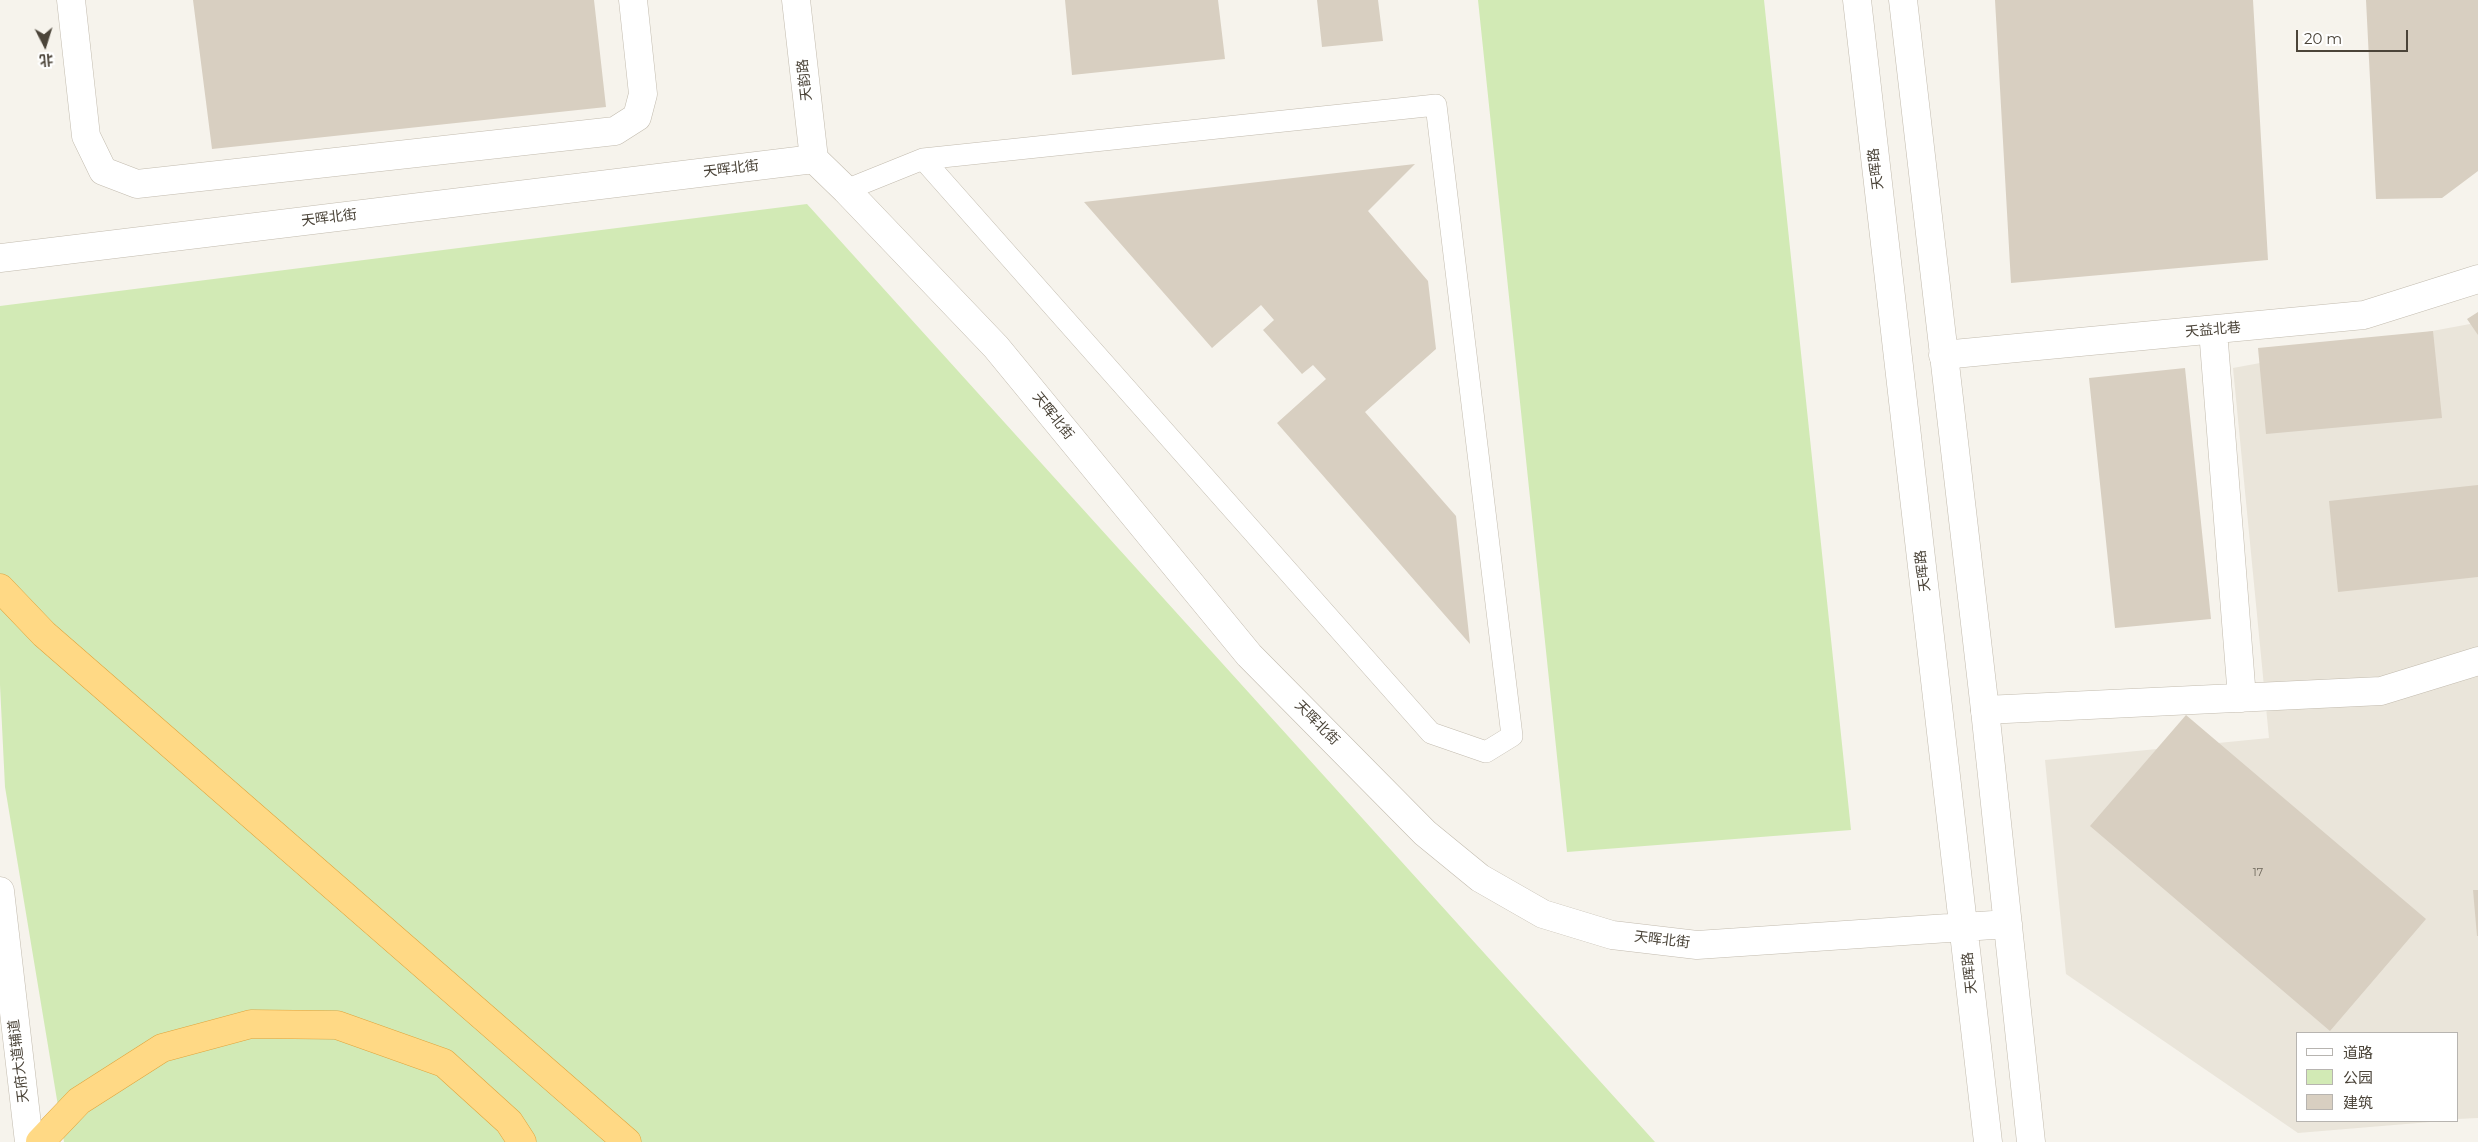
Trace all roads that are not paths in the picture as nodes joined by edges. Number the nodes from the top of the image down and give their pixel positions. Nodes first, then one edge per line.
1 (71, 0) edge
2 (633, 0) edge
3 (796, 0) edge
4 (1857, 0) edge
5 (1902, 0) edge
6 (814, 159) junction
7 (923, 159) junction
8 (846, 190) junction
9 (0, 258) edge
10 (2478, 279) edge
11 (2213, 330) junction
12 (1943, 355) junction
13 (0, 588) edge
14 (2478, 660) edge
15 (2242, 698) junction
16 (1985, 710) junction
17 (0, 891) edge
18 (2008, 924) junction
19 (1965, 928) junction
20 (3, 954) edge
21 (29, 1142) edge
22 (40, 1142) edge
23 (522, 1142) edge
24 (627, 1142) edge
25 (1988, 1142) edge
26 (2031, 1142) edge

1 - 2 street
3 - 6 street, 天韵路
4 - 19 street, 天晖路
5 - 12 street
6 - 8 street, 天晖北街
6 - 9 street, 天晖北街
7 - 7 lane
7 - 8 lane
8 - 19 street, 天晖北街
10 - 11 street, 天益北巷
11 - 12 street, 天益北巷
11 - 15 street
12 - 16 street
13 - 24 highway
14 - 15 street
15 - 16 street
16 - 18 street
17 - 20 street, 天府大道辅道
18 - 19 street, 天晖北街
18 - 26 street
19 - 25 street, 天晖路
20 - 21 street, 天府大道辅道
22 - 23 highway

